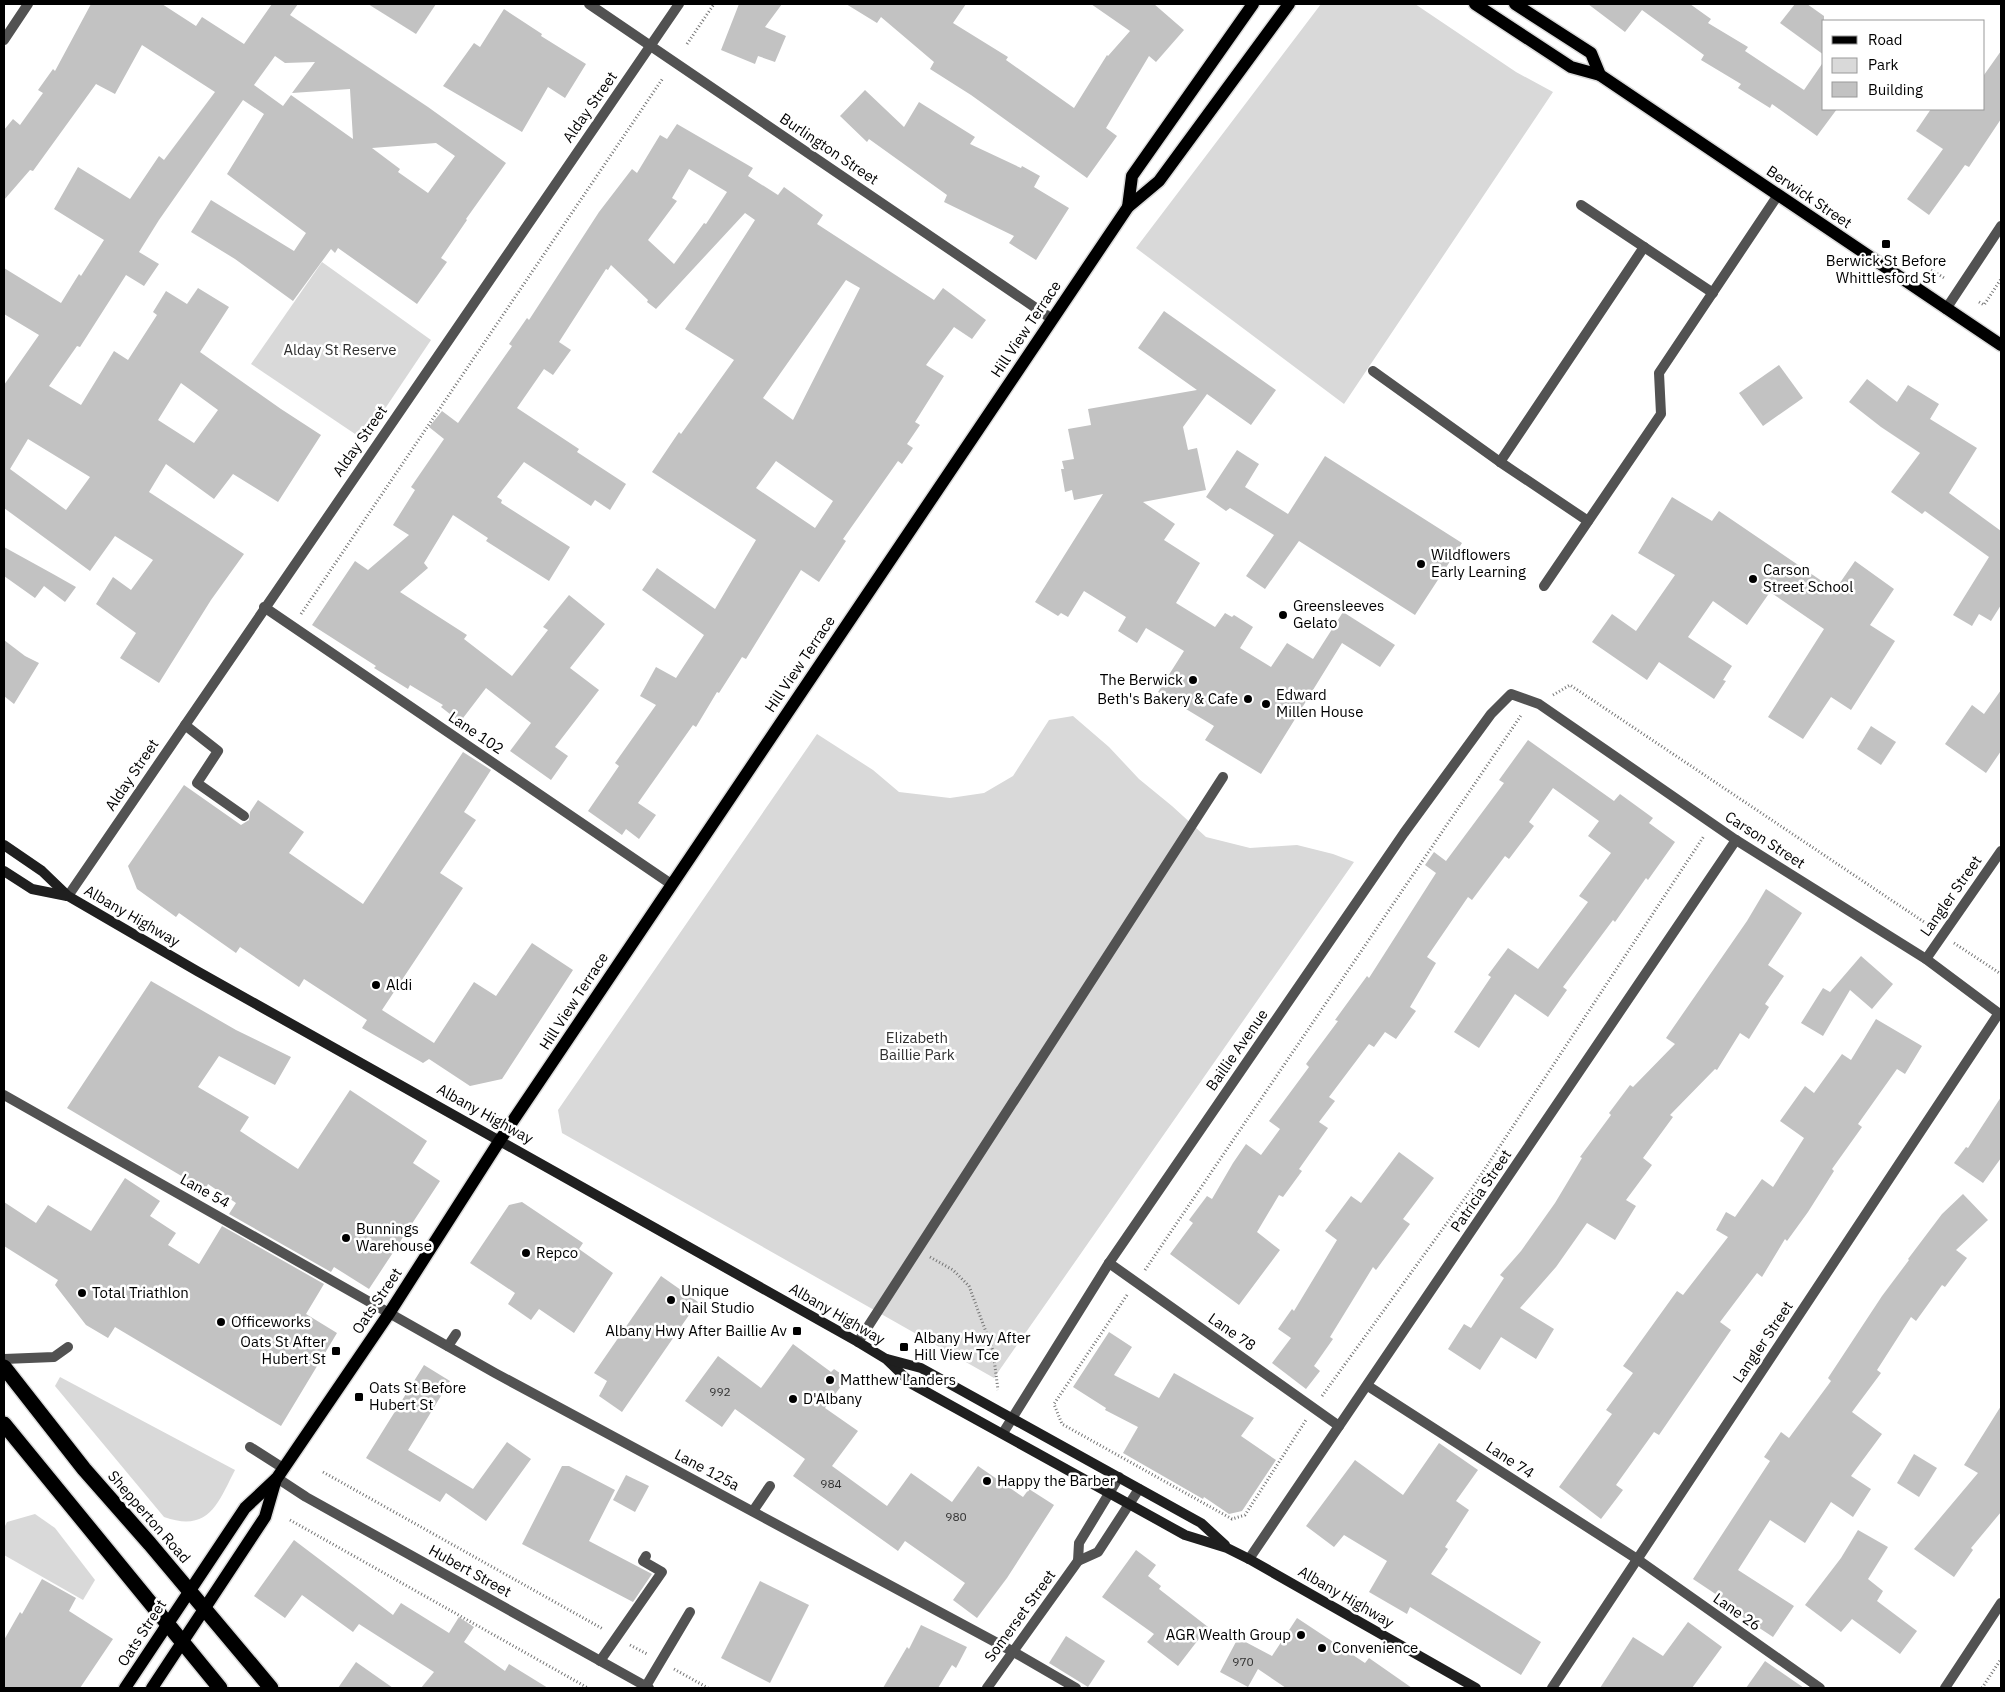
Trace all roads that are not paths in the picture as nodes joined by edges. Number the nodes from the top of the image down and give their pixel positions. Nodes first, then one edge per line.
1 (28, 4) edge
2 (590, 4) edge
3 (679, 4) edge
4 (1253, 4) edge
5 (1289, 4) edge
6 (1475, 4) edge
7 (1515, 4) edge
8 (4, 40) edge
9 (651, 46) junction
10 (1600, 74) junction
11 (1778, 195) junction
12 (1581, 205) dead end
13 (1128, 208) junction
14 (2001, 226) edge
15 (1644, 247) junction
16 (1713, 293) junction
17 (1946, 309) junction
18 (1052, 319) junction
19 (2001, 345) edge
20 (1372, 371) dead end
21 (1500, 462) junction
22 (1588, 521) junction
23 (1544, 586) dead end
24 (264, 606) junction
25 (1512, 694) joint
26 (185, 726) junction
27 (1223, 777) dead end
28 (244, 816) dead end
29 (1736, 840) junction
30 (4, 845) edge
31 (2001, 850) edge
32 (4, 871) edge
33 (671, 884) junction
34 (68, 896) junction
35 (1926, 959) junction
36 (2000, 1014) edge
37 (4, 1095) edge
38 (500, 1140) junction
39 (1109, 1263) junction
40 (390, 1312) junction
41 (456, 1334) dead end
42 (858, 1342) junction
43 (448, 1346) junction
44 (68, 1347) dead end
45 (4, 1359) edge
46 (886, 1359) junction
47 (4, 1367) edge
48 (1368, 1386) junction
49 (1012, 1418) junction
50 (4, 1424) edge
51 (1339, 1426) junction
52 (1003, 1433) junction
53 (250, 1448) dead end
54 (280, 1473) junction
55 (1119, 1478) junction
56 (770, 1486) dead end
57 (1139, 1489) junction
58 (1108, 1493) junction
59 (1129, 1505) junction
60 (753, 1512) junction
61 (1227, 1548) junction
62 (646, 1556) dead end
63 (1249, 1559) junction
64 (1637, 1560) junction
65 (1078, 1561) junction
66 (188, 1590) junction
67 (2001, 1603) edge
68 (204, 1610) junction
69 (690, 1612) dead end
70 (167, 1624) junction
71 (182, 1642) junction
72 (1012, 1651) junction
73 (600, 1661) junction
74 (648, 1687) edge
75 (125, 1688) edge
76 (152, 1688) edge
77 (220, 1688) edge
78 (272, 1688) edge
79 (987, 1688) edge
80 (1076, 1688) edge
81 (1476, 1688) edge
82 (1552, 1688) edge
83 (1820, 1688) edge
84 (1945, 1688) edge

1 - 8 street
2 - 9 street, Burlington Street
3 - 9 street, Alday Street
4 - 13 main road, Hill View Terrace
5 - 13 main road, Hill View Terrace
6 - 10 main road, Berwick Street
7 - 10 main road, Berwick Street
9 - 18 street, Burlington Street
9 - 24 street, Alday Street
10 - 11 main road, Berwick Street
11 - 16 street
11 - 17 main road, Berwick Street
12 - 15 street
13 - 18 main road, Hill View Terrace
14 - 17 street
15 - 16 street
15 - 21 street
16 - 22 street
17 - 19 main road, Berwick Street
18 - 33 main road, Hill View Terrace
20 - 21 street
21 - 22 street
22 - 23 street
24 - 26 street, Alday Street
24 - 33 street, Lane 102
25 - 29 street, Carson Street
25 - 39 street, Baillie Avenue
26 - 28 street
26 - 34 street, Alday Street
27 - 42 street
29 - 35 street, Carson Street
29 - 48 street, Patricia Street
30 - 34 main road, Albany Highway
31 - 35 street, Langler Street
32 - 34 main road, Albany Highway
33 - 38 main road, Hill View Terrace
34 - 38 main road, Albany Highway
35 - 36 street, Carson Street
36 - 64 street, Langler Street
37 - 40 street, Lane 54
38 - 40 main road, Oats Street
38 - 42 main road, Albany Highway
39 - 49 street, Baillie Avenue
39 - 51 street, Lane 78
40 - 43 street, Lane 125a
40 - 54 main road, Oats Street
41 - 43 street
42 - 46 main road, Albany Highway
43 - 60 street, Lane 125a
44 - 45 street
46 - 49 main road, Albany Highway
46 - 52 main road, Albany Highway
47 - 66 highway, Shepperton Road
48 - 51 street, Patricia Street
48 - 64 street, Lane 74
49 - 52 street, Baillie Avenue
49 - 55 main road, Albany Highway
50 - 70 highway
51 - 63 street, Patricia Street
52 - 58 main road, Albany Highway
53 - 54 street, Hubert Street
54 - 66 main road, Oats Street
54 - 68 main road, Oats Street
54 - 73 street, Hubert Street
55 - 57 main road, Albany Highway
55 - 58 street, Somerset Street
56 - 60 street
57 - 59 street, Somerset Street
57 - 61 main road, Albany Highway
58 - 59 main road, Albany Highway
58 - 65 street, Somerset Street
59 - 61 main road, Albany Highway
59 - 65 street, Somerset Street
60 - 72 street, Lane 125a
61 - 63 main road, Albany Highway
62 - 73 street
63 - 81 main road, Albany Highway
64 - 82 street, Langler Street
64 - 83 street, Lane 26
65 - 72 street, Somerset Street
66 - 68 highway, Shepperton Road
66 - 70 main road, Oats Street
67 - 84 street
68 - 71 main road, Oats Street
68 - 78 highway, Shepperton Road
69 - 74 street
70 - 71 highway
70 - 75 main road, Oats Street
71 - 76 main road, Oats Street
71 - 77 highway
72 - 79 street, Somerset Street
72 - 80 street, Lane 125a
73 - 74 street, Hubert Street

